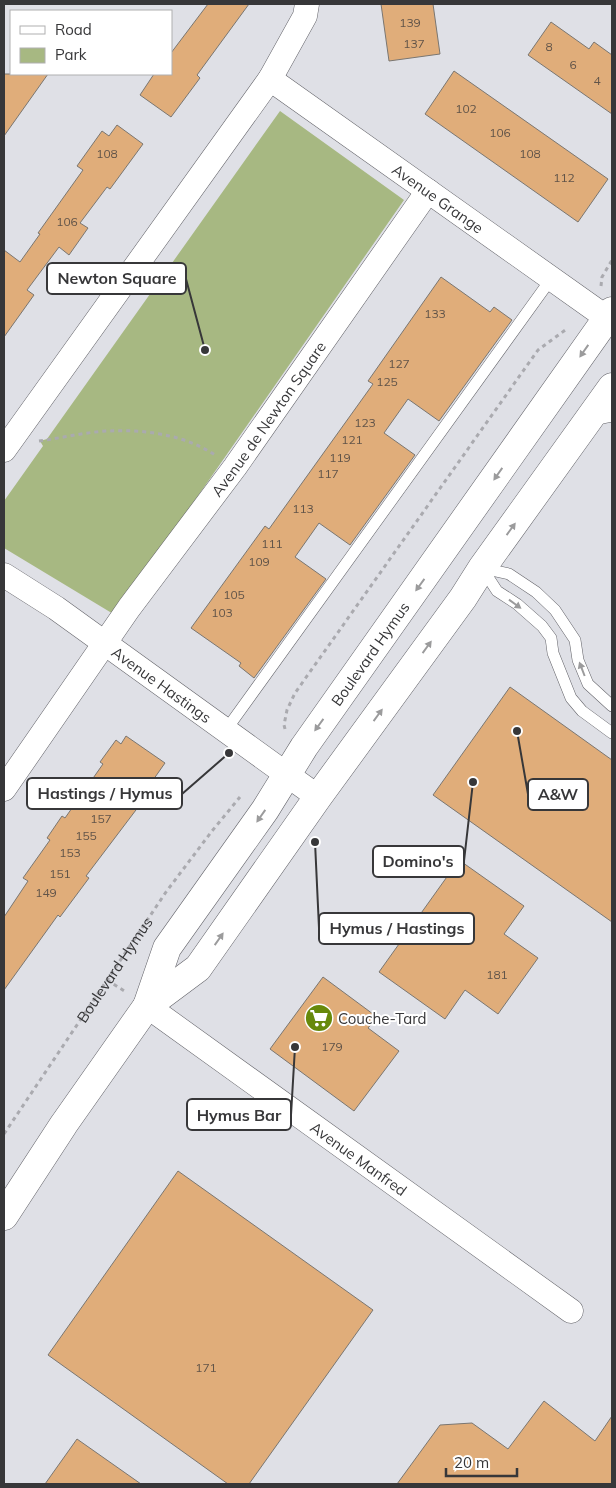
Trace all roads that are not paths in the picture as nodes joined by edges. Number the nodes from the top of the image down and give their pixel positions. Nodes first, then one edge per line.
1 (307, 4) edge
2 (270, 79) junction
3 (428, 191) junction
4 (551, 279) junction
5 (610, 314) edge
6 (612, 387) edge
7 (600, 419) edge
8 (7, 447) edge
9 (448, 545) junction
10 (482, 568) junction
11 (4, 575) edge
12 (105, 644) junction
13 (612, 706) edge
14 (226, 730) junction
15 (612, 733) edge
16 (287, 775) junction
17 (4, 789) edge
18 (318, 797) junction
19 (147, 1006) junction
20 (4, 1216) edge
21 (571, 1311) dead end

1 - 2 street
2 - 3 street, Avenue Grange
2 - 8 street
3 - 4 street, Avenue Grange
3 - 12 street, Avenue de Newton Square
4 - 5 street, Avenue Grange
4 - 14 lane
5 -> 9 street, Boulevard Hymus
6 - 7 street, Boulevard Hymus
10 -> 7 street, Boulevard Hymus
9 - 10 street
9 -> 16 street, Boulevard Hymus
13 -> 10 lane
10 -> 15 lane
18 -> 10 street, Boulevard Hymus
11 - 12 street, Avenue Hastings
12 - 14 street, Avenue Hastings
12 - 17 street, Avenue de Newton Square
14 - 16 street, Avenue Hastings
16 - 18 street, Avenue Hastings
16 -> 19 street, Boulevard Hymus
19 -> 18 street, Boulevard Hymus
19 - 20 street, Boulevard Hymus
19 - 21 street, Avenue Manfred

